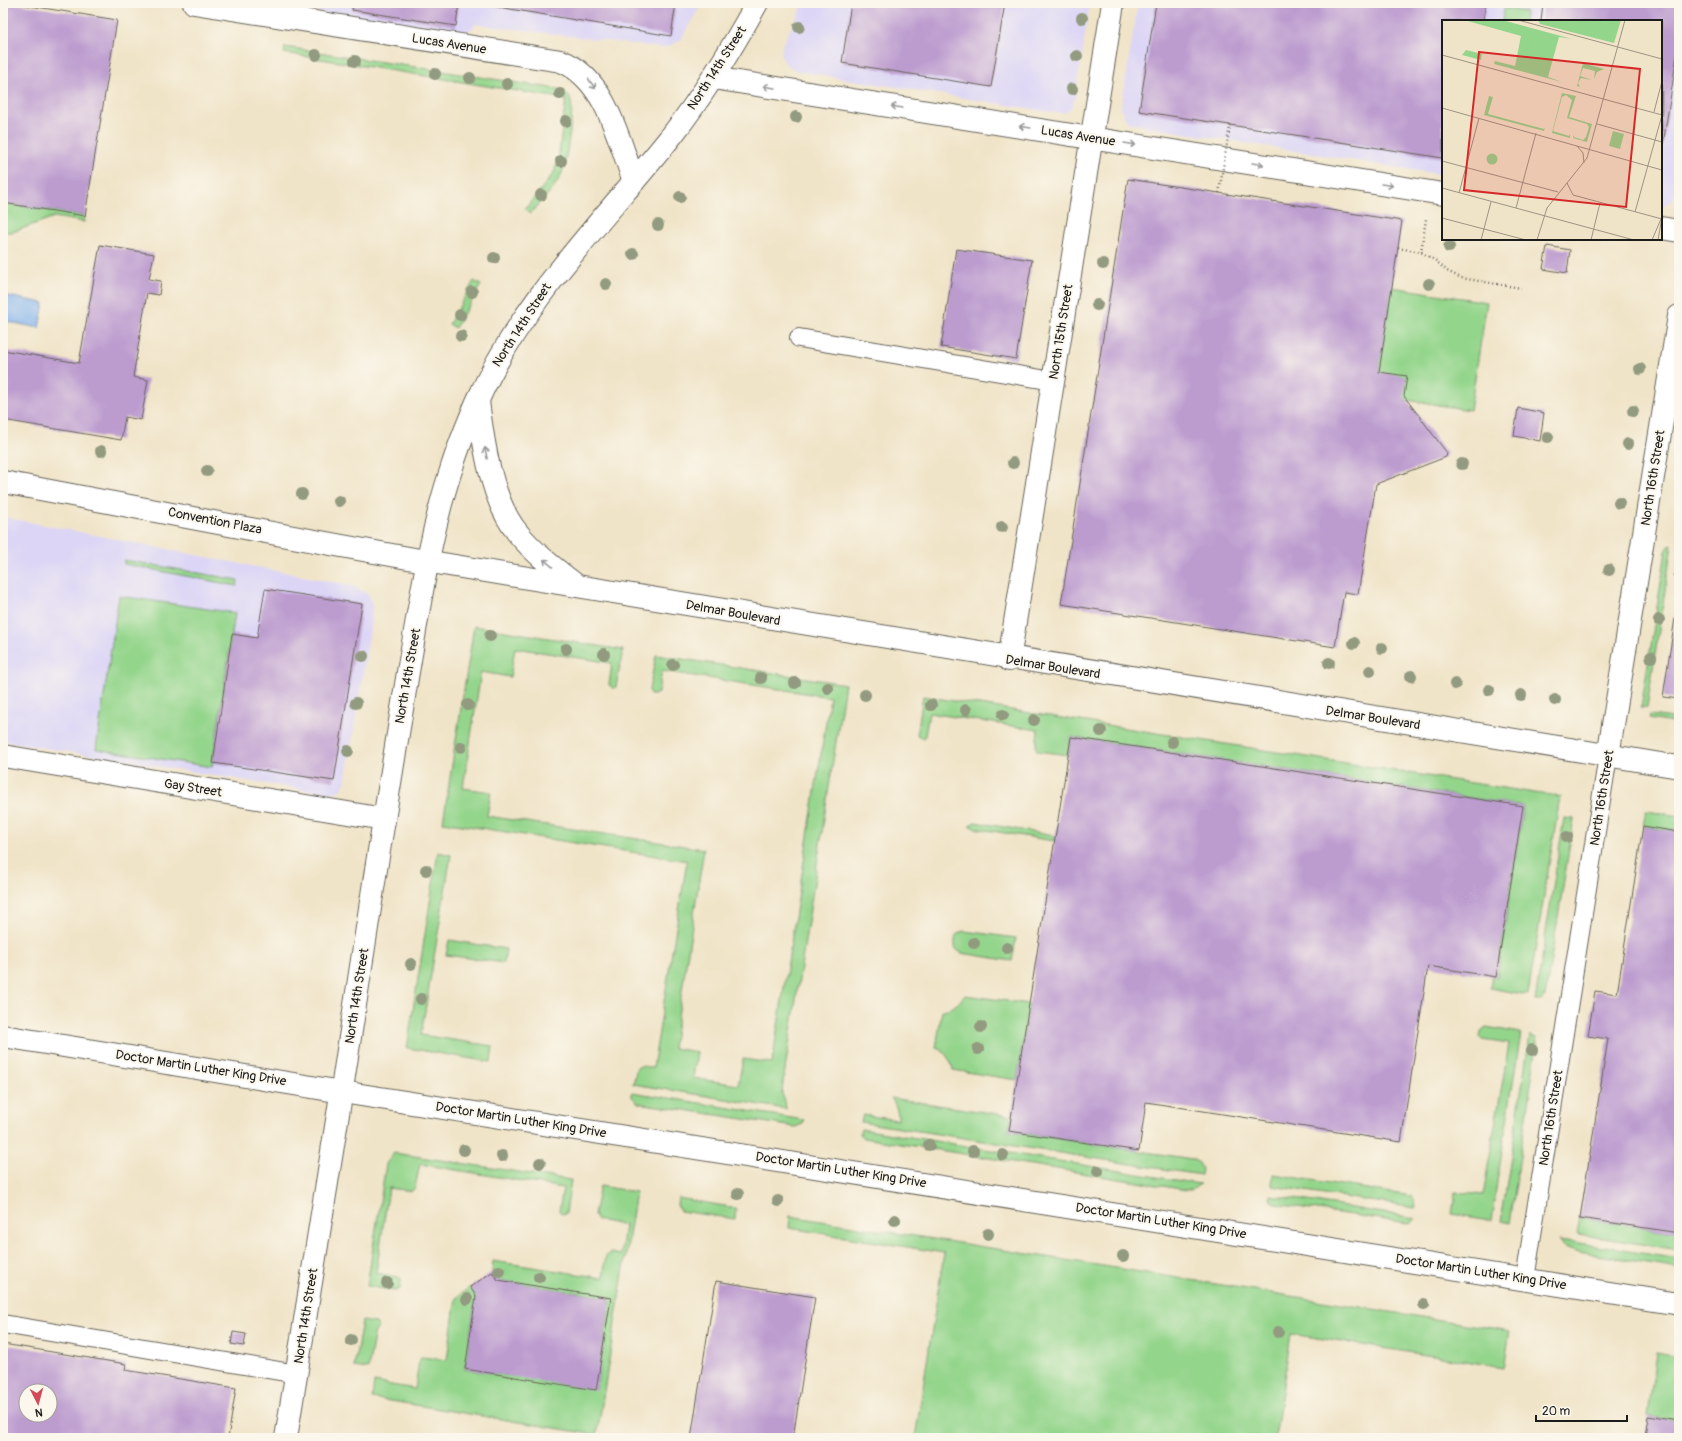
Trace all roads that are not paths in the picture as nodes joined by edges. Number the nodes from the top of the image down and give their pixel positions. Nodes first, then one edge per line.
1 (194, 3) edge
2 (757, 3) edge
3 (1113, 3) edge
4 (269, 9) edge
5 (713, 78) junction
6 (1092, 138) junction
7 (634, 181) junction
8 (1437, 193) edge
9 (1662, 228) edge
10 (1679, 231) edge
11 (1679, 316) edge
12 (799, 338) dead end
13 (1053, 381) junction
14 (478, 401) junction
15 (3, 482) edge
16 (428, 561) junction
17 (579, 587) junction
18 (1009, 660) junction
19 (3, 756) edge
20 (1608, 756) junction
21 (1679, 767) edge
22 (384, 819) junction
23 (3, 1036) edge
24 (342, 1092) junction
25 (1525, 1279) junction
26 (1679, 1304) edge
27 (3, 1324) edge
28 (297, 1374) junction
29 (286, 1438) edge

1 - 4 street, Lucas Avenue
2 - 5 street, North 14th Street
3 - 6 street, North 15th Street
4 -> 7 street, Lucas Avenue
6 -> 5 street, Lucas Avenue
5 - 7 street, North 14th Street
6 -> 8 street, Lucas Avenue
6 - 13 street, North 15th Street
7 - 14 street, North 14th Street
9 - 10 street
11 - 20 street, North 16th Street
12 - 13 lane
13 - 18 street, North 15th Street
14 - 16 street, North 14th Street
17 -> 14 street
15 - 16 street, Convention Plaza
16 - 17 street, Delmar Boulevard
16 - 22 street, North 14th Street
17 - 18 street, Delmar Boulevard
18 - 20 street, Delmar Boulevard
19 - 22 street, Gay Street
20 - 21 street, Delmar Boulevard
20 - 25 lane, North 16th Street
22 - 24 street, North 14th Street
23 - 24 street, Doctor Martin Luther King Drive
24 - 25 street, Doctor Martin Luther King Drive
24 - 28 street, North 14th Street
25 - 26 street, Doctor Martin Luther King Drive
27 - 28 lane
28 - 29 street, North 14th Street

